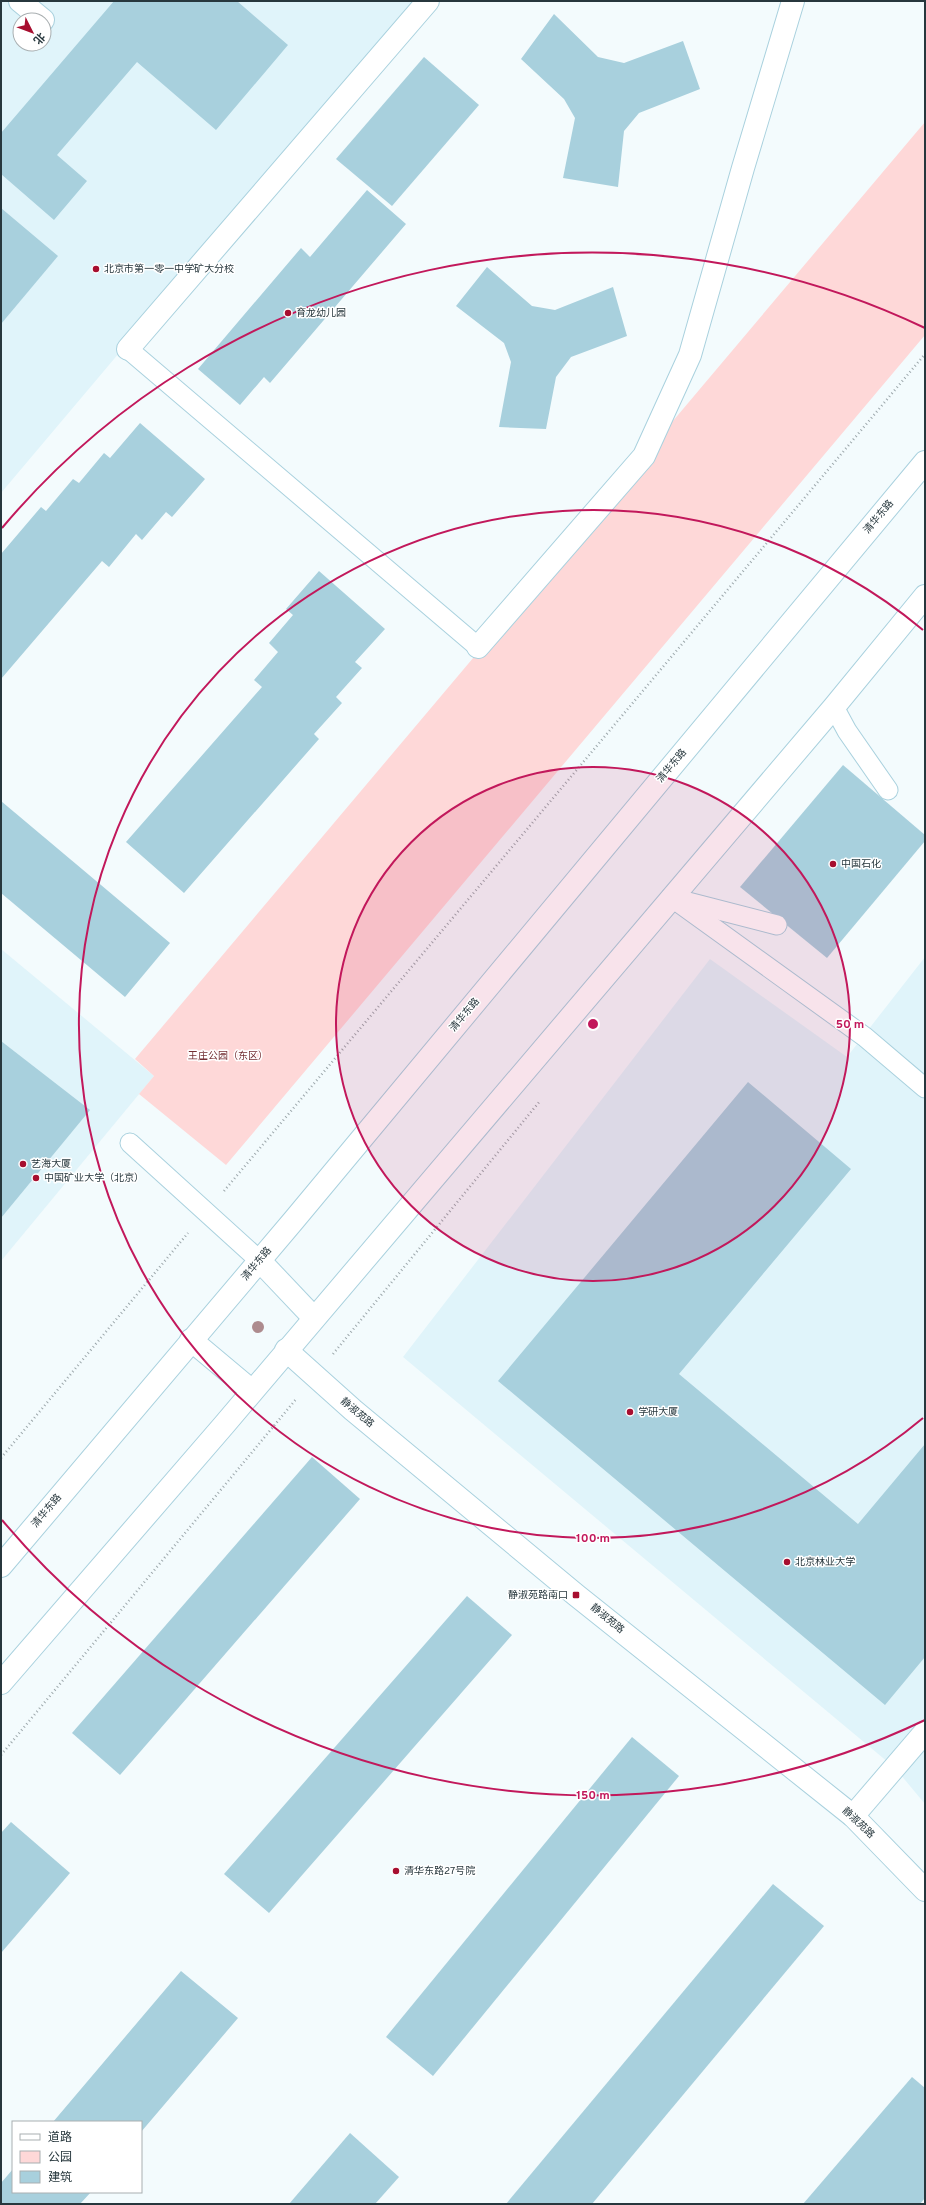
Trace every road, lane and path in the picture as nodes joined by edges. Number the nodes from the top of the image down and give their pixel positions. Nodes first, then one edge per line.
1 (20, 1) edge
2 (428, 1) edge
3 (794, 1) edge
4 (33, 12) edge
5 (128, 349) joint
6 (925, 354) edge
7 (925, 462) edge
8 (925, 596) edge
9 (478, 647) joint
10 (834, 707) junction
11 (888, 790) dead end
12 (671, 897) junction
13 (777, 925) dead end
14 (925, 1088) edge
15 (542, 1100) dead end
16 (130, 1144) dead end
17 (207, 1211) junction
18 (260, 1261) junction
19 (314, 1318) junction
20 (192, 1340) junction
21 (286, 1350) junction
22 (314, 1376) junction
23 (252, 1391) junction
24 (1, 1458) edge
25 (1, 1566) edge
26 (1, 1683) edge
27 (925, 1732) edge
28 (1, 1755) edge
29 (853, 1816) junction
30 (925, 1890) edge

1 - 4 main road
2 - 5 main road
3 - 9 main road
5 - 9 lane
6 - 17 path
7 - 18 main road, 清华东路
8 - 10 main road
10 - 11 lane
10 - 12 main road
12 - 13 lane
12 - 14 lane
12 - 19 main road
15 - 22 path
16 - 17 lane
17 - 18 lane
17 - 24 path
18 - 19 main road
18 - 20 main road, 清华东路
19 - 21 main road
20 - 23 main road
20 - 25 main road, 清华东路
21 - 22 main road, 静淑苑路
21 - 23 main road
22 - 28 path
22 - 29 main road, 静淑苑路
23 - 26 main road
27 - 29 main road
29 - 30 main road, 静淑苑路

